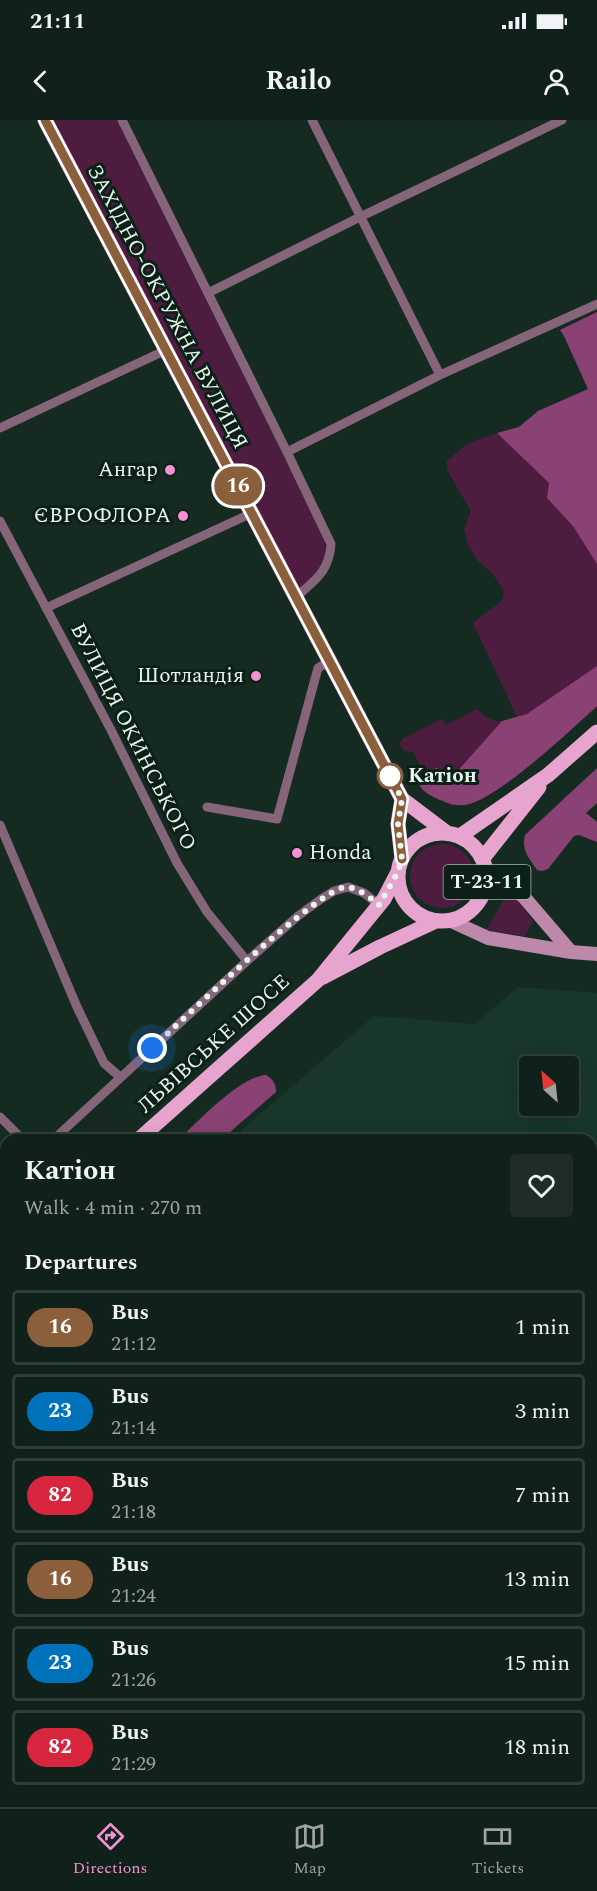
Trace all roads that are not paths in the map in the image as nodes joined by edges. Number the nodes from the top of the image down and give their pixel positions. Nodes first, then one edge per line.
1 (45, 120) edge
2 (122, 120) edge
3 (312, 120) edge
4 (562, 120) edge
5 (360, 217) junction
6 (208, 293) junction
7 (597, 304) edge
8 (166, 350) junction
9 (440, 375) junction
10 (0, 428) edge
11 (287, 452) junction
12 (252, 513) junction
13 (0, 521) edge
14 (296, 597) junction
15 (46, 608) junction
16 (330, 661) junction
17 (597, 732) edge
18 (548, 775) junction
19 (402, 799) junction
20 (207, 807) dead end
21 (0, 825) edge
22 (454, 834) junction
23 (485, 863) junction
24 (400, 866) junction
25 (379, 905) junction
26 (444, 921) junction
27 (571, 952) junction
28 (597, 954) edge
29 (247, 961) junction
30 (318, 980) junction
31 (120, 1077) junction
32 (0, 1117) edge
33 (17, 1134) edge
34 (59, 1134) edge
35 (145, 1134) edge

1 - 8 main road, ЗАХІДНО-ОКРУЖНА ВУЛИЦЯ / Т-23-11
2 - 6 street
3 - 5 street
4 - 5 street
5 - 6 street
5 - 9 street
6 - 11 street
7 - 9 street
8 - 10 street
8 - 12 main road, ЗАХІДНО-ОКРУЖНА ВУЛИЦЯ / Т-23-11
9 - 11 street
11 - 14 street
12 - 14 main road, ЗАХІДНО-ОКРУЖНА ВУЛИЦЯ / Т-23-11
12 - 15 street
13 - 15 street, ВУЛИЦЯ ОКИНСЬКОГО
14 - 16 main road, ЗАХІДНО-ОКРУЖНА ВУЛИЦЯ / Т-23-11
15 - 29 street, ВУЛИЦЯ ОКИНСЬКОГО
16 - 19 main road, ЗАХІДНО-ОКРУЖНА ВУЛИЦЯ / Т-23-11
16 - 20 street
17 - 18 main road
18 - 22 main road
18 - 23 main road
19 - 22 main road, ЗАХІДНО-ОКРУЖНА ВУЛИЦЯ / Т-23-11
19 - 24 main road, Т-23-11
21 - 31 street
22 - 23 main road, Т-23-11
22 - 24 main road
23 - 26 main road, Т-23-11
23 - 27 main road, Т-23-11
24 - 25 main road, ЛЬВІВСЬКЕ ШОСЕ
24 - 26 main road, Т-23-11
25 - 29 street
25 - 30 main road, ЛЬВІВСЬКЕ ШОСЕ
26 - 27 main road, Т-23-11
26 - 30 main road, ЛЬВІВСЬКЕ ШОСЕ
27 - 28 main road, Т-23-11
29 - 31 street
30 - 35 main road, ЛЬВІВСЬКЕ ШОСЕ
31 - 34 street
32 - 33 street

